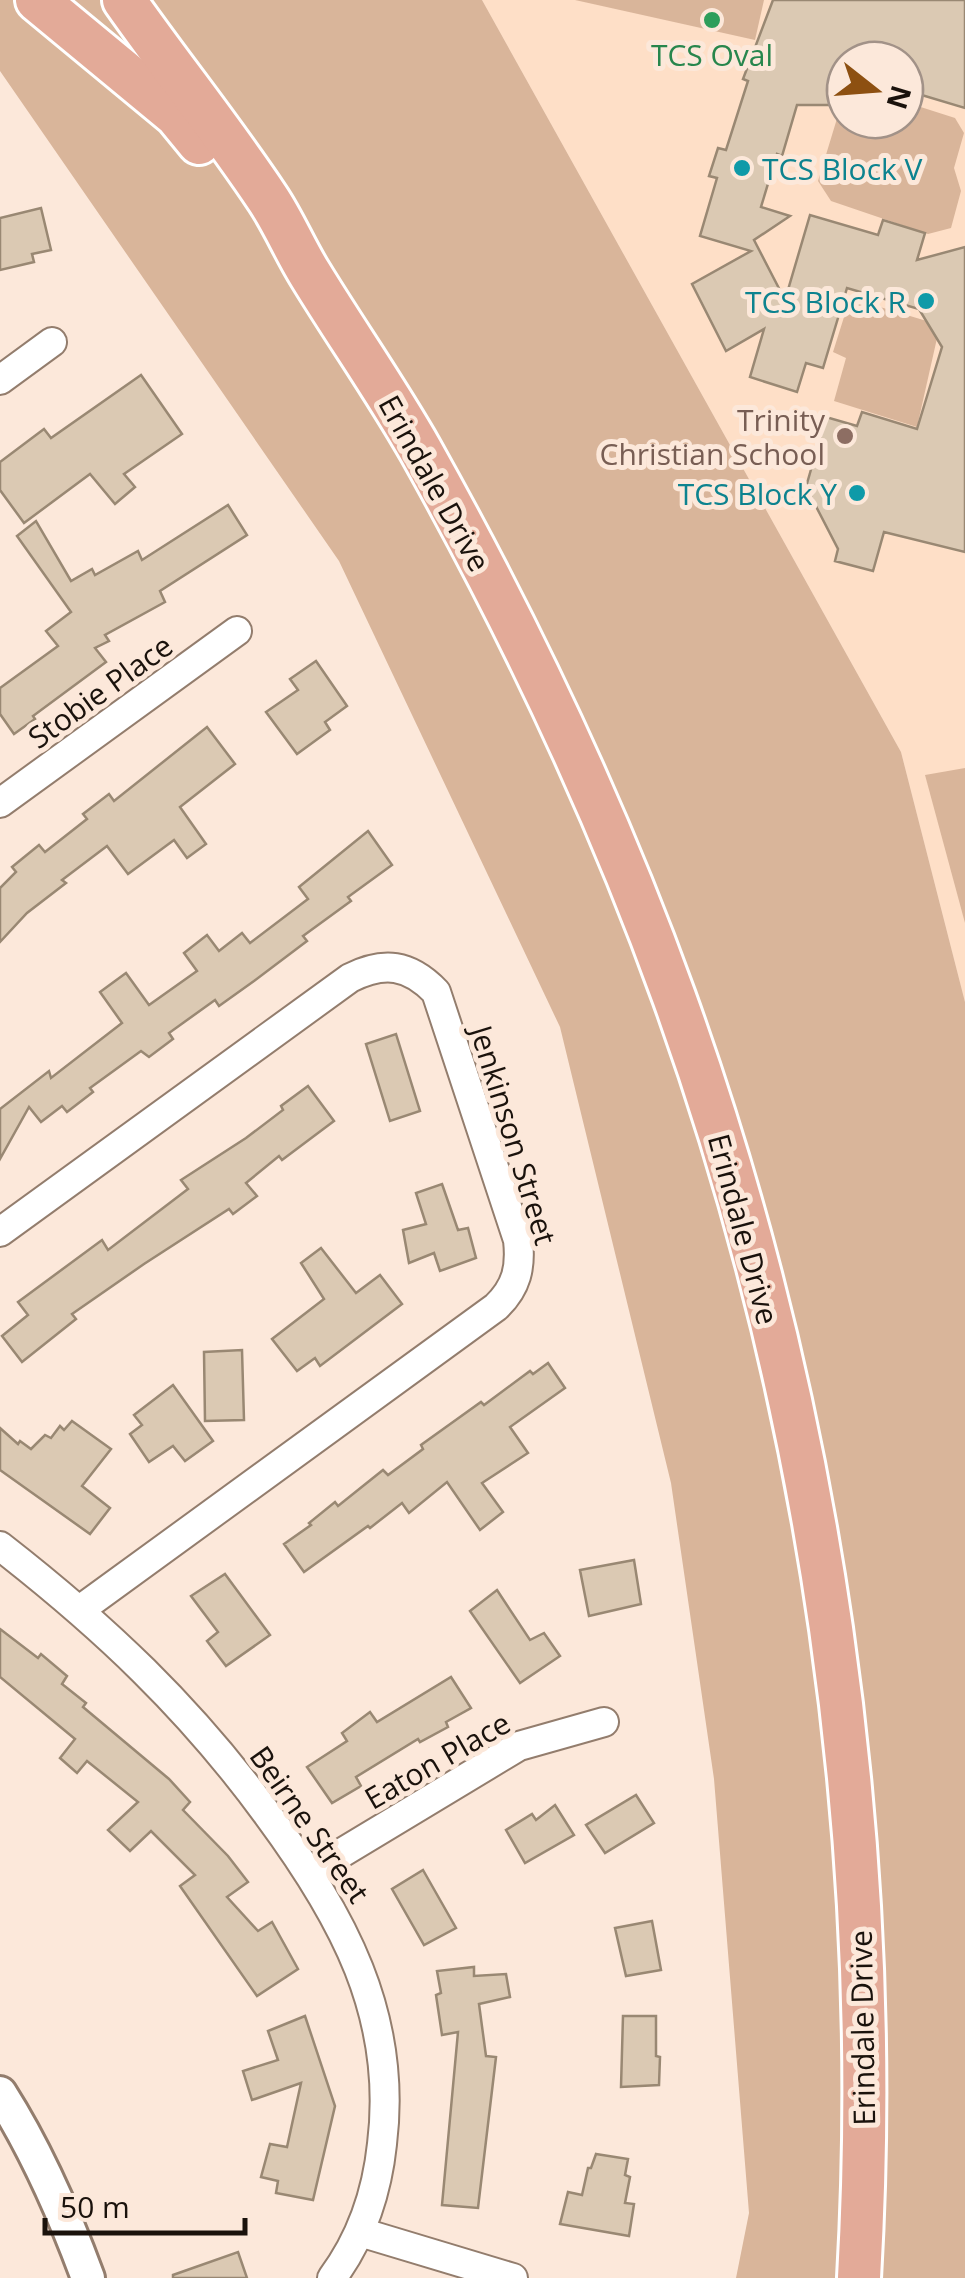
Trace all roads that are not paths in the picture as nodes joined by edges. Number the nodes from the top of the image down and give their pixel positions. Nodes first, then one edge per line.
1 (37, 0) edge
2 (124, 0) edge
3 (306, 268) junction
4 (52, 342) dead end
5 (0, 380) edge
6 (237, 631) dead end
7 (0, 803) edge
8 (0, 1232) edge
9 (0, 1546) edge
10 (81, 1609) junction
11 (604, 1722) dead end
12 (310, 1872) junction
13 (0, 2093) edge
14 (360, 2232) junction
15 (88, 2278) edge
16 (332, 2278) edge
17 (513, 2278) edge
18 (859, 2278) edge

1 - 3 main road, Erindale Drive
2 - 3 main road, Erindale Drive
3 - 18 main road, Erindale Drive
4 - 5 street
6 - 7 street, Stobie Place
8 - 10 street, Jenkinson Street
9 - 10 street, Beirne Street
10 - 12 street, Beirne Street
11 - 12 street, Eaton Place
12 - 14 street, Beirne Street
13 - 15 street
14 - 16 street, Beirne Street
14 - 17 street

